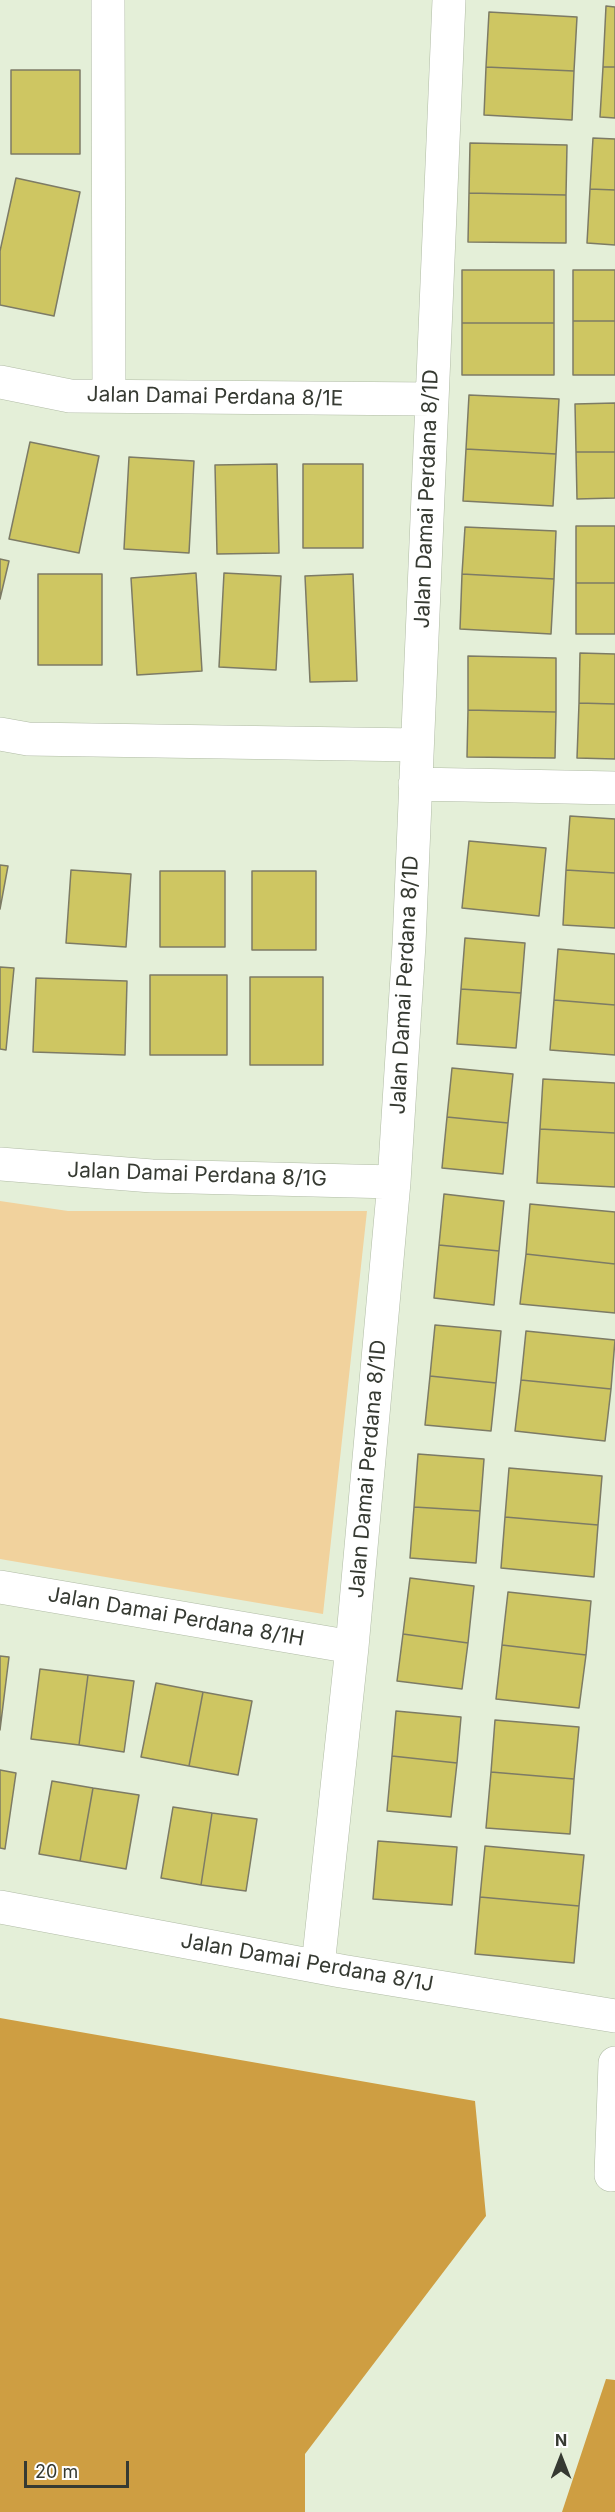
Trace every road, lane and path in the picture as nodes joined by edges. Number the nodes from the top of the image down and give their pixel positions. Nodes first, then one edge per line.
1 (108, 0) edge
2 (448, 0) edge
3 (0, 382) edge
4 (109, 396) junction
5 (431, 399) junction
6 (0, 734) edge
7 (417, 745) junction
8 (415, 784) junction
9 (615, 788) edge
10 (0, 1164) edge
11 (394, 1182) junction
12 (0, 1587) edge
13 (351, 1647) junction
14 (0, 1907) edge
15 (318, 1966) junction
16 (615, 2016) edge
17 (615, 2063) edge
18 (611, 2175) dead end

1 - 4 street
2 - 5 street, Jalan Damai Perdana 8/1D
3 - 4 street, Jalan Damai Perdana 8/1E
4 - 5 street, Jalan Damai Perdana 8/1E
5 - 7 street, Jalan Damai Perdana 8/1D
6 - 7 street
7 - 8 street, Jalan Damai Perdana 8/1D
8 - 9 street
8 - 11 street, Jalan Damai Perdana 8/1D
10 - 11 street, Jalan Damai Perdana 8/1G
11 - 13 street, Jalan Damai Perdana 8/1D
12 - 13 street, Jalan Damai Perdana 8/1H
13 - 15 street, Jalan Damai Perdana 8/1D
14 - 15 street, Jalan Damai Perdana 8/1J
15 - 16 street, Jalan Damai Perdana 8/1J
17 - 18 street

